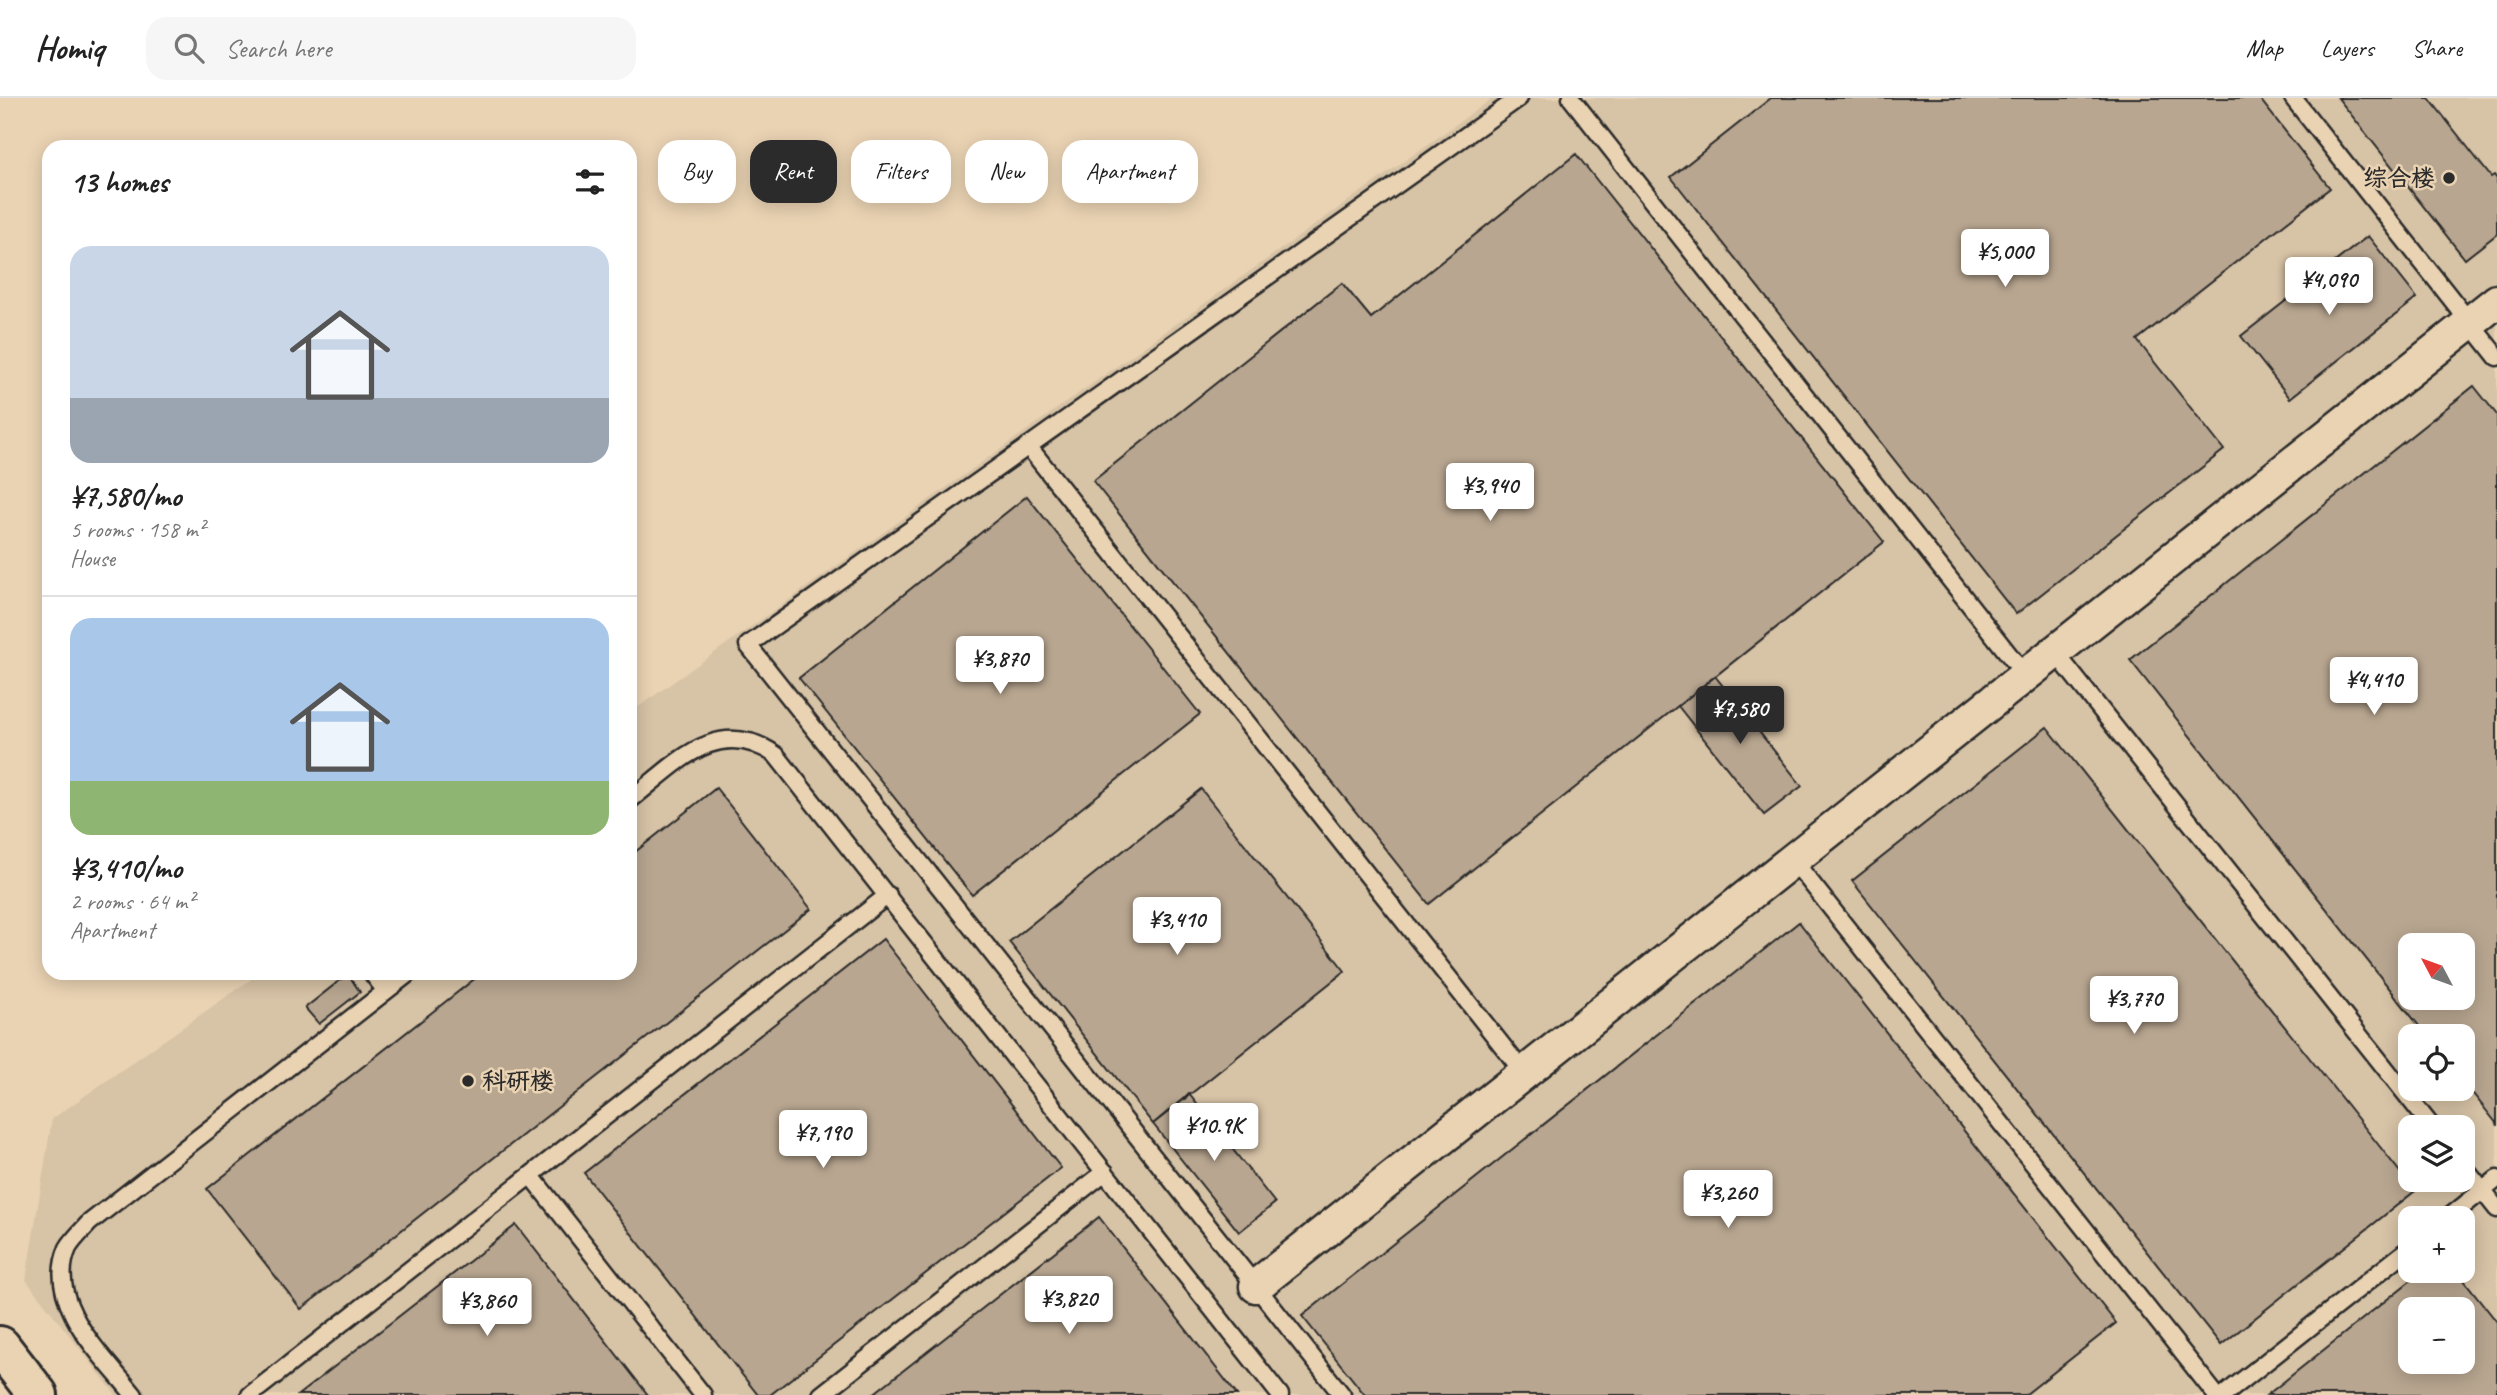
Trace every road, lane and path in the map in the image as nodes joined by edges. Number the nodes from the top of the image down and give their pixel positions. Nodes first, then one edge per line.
1 (1519, 98) edge
2 (1570, 98) edge
3 (2293, 98) edge
4 (2497, 301) edge
5 (2470, 323) junction
6 (2497, 357) edge
7 (1028, 446) junction
8 (2055, 652) junction
9 (2025, 675) junction
10 (637, 794) edge
11 (1793, 860) junction
12 (888, 895) junction
13 (377, 980) edge
14 (400, 980) edge
15 (386, 991) junction
16 (1524, 1073) junction
17 (2422, 1115) edge
18 (1105, 1172) junction
19 (531, 1176) junction
20 (2497, 1179) edge
21 (2475, 1181) edge
22 (2483, 1191) junction
23 (2464, 1206) edge
24 (2497, 1209) edge
25 (2398, 1257) edge
26 (1256, 1286) junction
27 (0, 1346) edge
28 (38, 1395) edge
29 (134, 1395) edge
30 (250, 1395) edge
31 (703, 1395) edge
32 (821, 1395) edge
33 (1280, 1395) edge
34 (1342, 1395) edge
35 (2216, 1395) edge
36 (2224, 1395) edge

1 - 7 lane
2 - 9 lane
3 - 5 lane
4 - 5 street
5 - 6 lane
5 - 8 street
7 - 16 lane
7 - 26 lane
8 - 9 street
8 - 17 lane
9 - 11 street
10 - 12 lane
11 - 16 street
11 - 35 lane
12 - 18 lane
12 - 19 lane
13 - 15 lane
14 - 15 lane
15 - 29 lane
16 - 26 street
18 - 32 lane
18 - 33 lane
19 - 30 lane
19 - 31 lane
20 - 22 lane
21 - 22 lane
22 - 23 lane
22 - 24 lane
25 - 36 lane
26 - 34 lane
27 - 28 street

